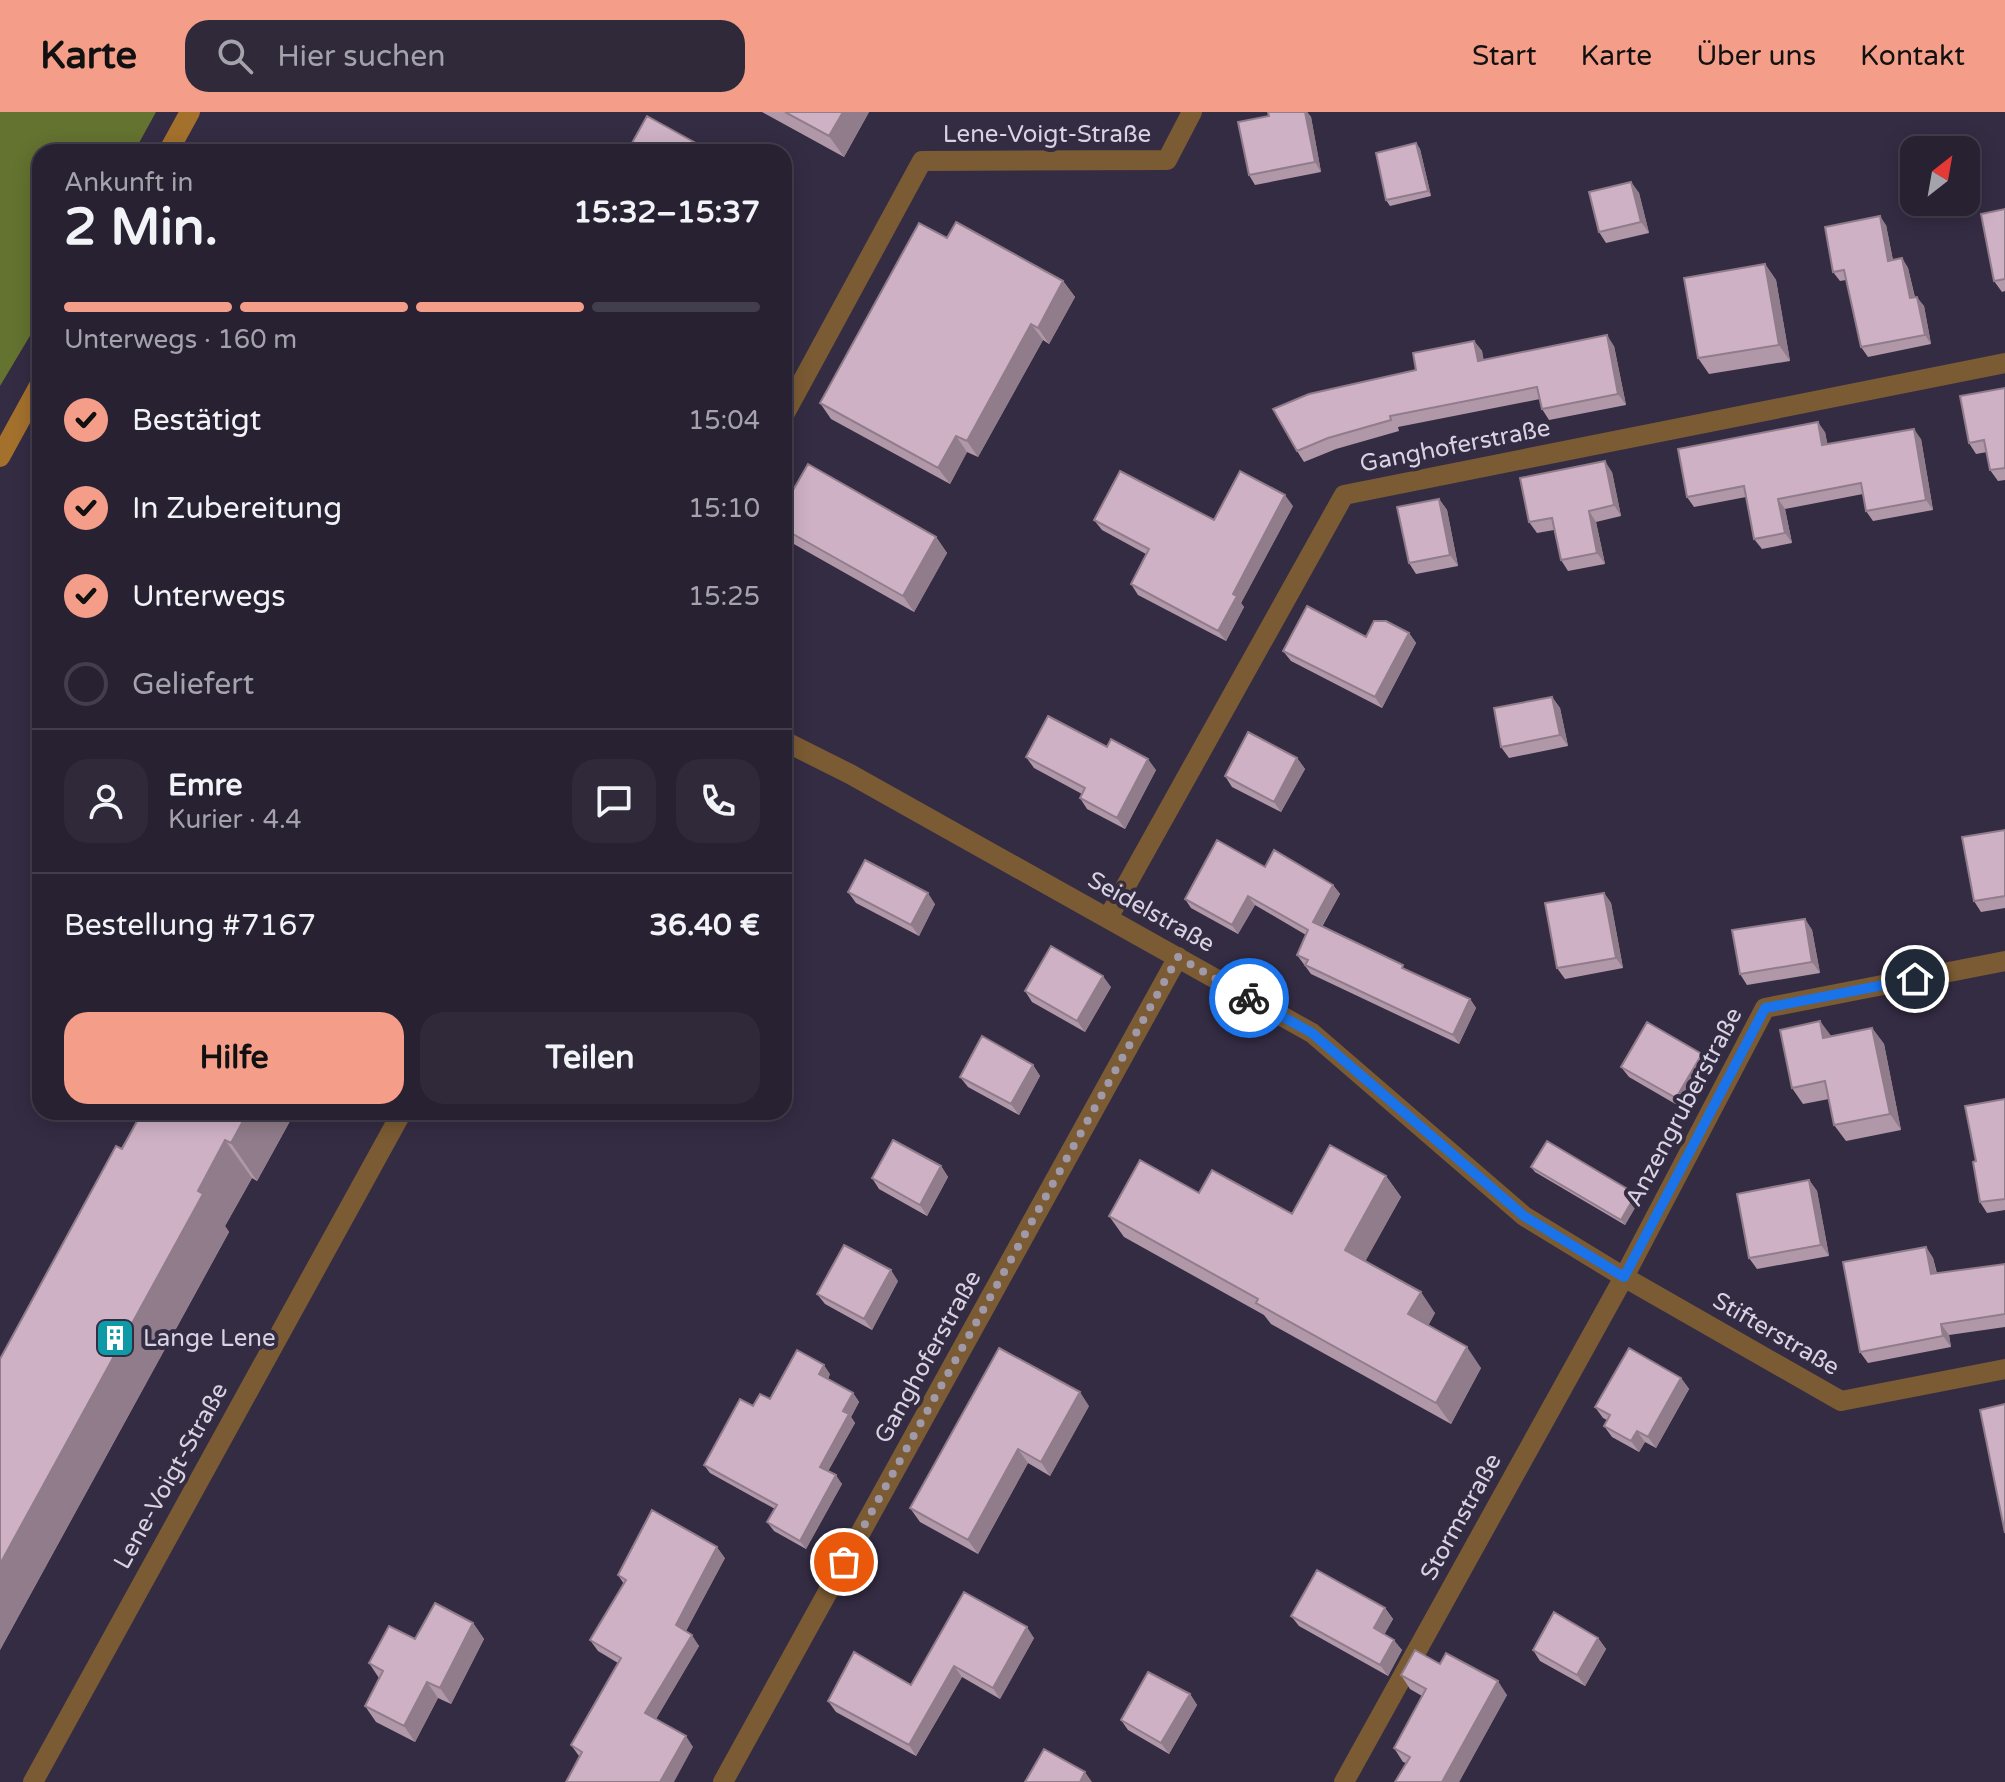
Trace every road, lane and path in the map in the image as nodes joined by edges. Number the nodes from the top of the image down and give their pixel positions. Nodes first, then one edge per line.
1 (190, 112) edge
2 (1192, 112) edge
3 (172, 144) edge
4 (2005, 363) edge
5 (32, 399) edge
6 (792, 400) edge
7 (0, 457) edge
8 (792, 745) edge
9 (1108, 918) junction
10 (1178, 957) junction
11 (2005, 961) edge
12 (398, 1120) edge
13 (1624, 1277) junction
14 (2005, 1369) edge
15 (33, 1782) edge
16 (723, 1782) edge
17 (1344, 1782) edge

1 - 3 main road
2 - 6 street, Lene-Voigt-Straße
4 - 9 street, Ganghoferstraße
5 - 7 main road
8 - 9 street, Seidelstraße
9 - 10 street, Seidelstraße
10 - 13 street, Seidelstraße
10 - 16 street, Ganghoferstraße
11 - 13 street, Anzengruberstraße
12 - 15 street, Lene-Voigt-Straße
13 - 14 street, Stifterstraße
13 - 17 street, Stormstraße

